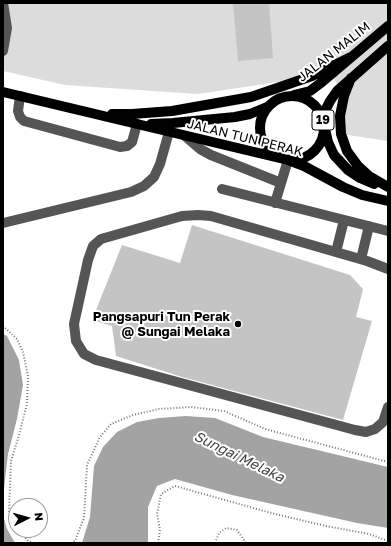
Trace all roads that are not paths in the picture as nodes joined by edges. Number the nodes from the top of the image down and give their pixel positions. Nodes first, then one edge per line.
1 (6, 4) edge
2 (388, 26) edge
3 (388, 46) edge
4 (3, 51) edge
5 (351, 57) junction
6 (351, 78) junction
7 (3, 92) edge
8 (20, 96) junction
9 (294, 96) junction
10 (267, 107) junction
11 (92, 114) junction
12 (324, 123) junction
13 (137, 124) junction
14 (169, 132) junction
15 (186, 136) junction
16 (288, 160) junction
17 (281, 183) junction
18 (388, 187) edge
19 (222, 189) dead end
20 (388, 201) edge
21 (275, 203) junction
22 (344, 220) junction
23 (3, 223) edge
24 (369, 226) junction
25 (388, 231) edge
26 (336, 252) junction
27 (361, 259) junction
28 (388, 269) edge
29 (388, 407) edge

1 - 4 street
2 - 5 main road, JALAN MALIM / 19
3 - 6 main road, 19
5 - 9 main road, JALAN MALIM / 19
5 - 11 main road
6 - 12 main road, 19
6 - 18 main road
7 - 8 main road, JALAN TUN PERAK / 19
8 - 11 main road, JALAN TUN PERAK / 19
8 - 13 street
9 - 10 main road, 19
9 - 12 main road, 19
10 - 13 main road, JALAN TUN PERAK / 19
10 - 16 main road
11 - 13 main road, JALAN TUN PERAK / 19
12 - 16 main road, 19
12 - 18 main road
13 - 14 main road, JALAN TUN PERAK / 19
14 - 15 main road, JALAN TUN PERAK / 19
14 - 23 street
15 - 16 main road, JALAN TUN PERAK / 19
15 - 17 street
16 - 17 street
16 - 20 main road, JALAN TUN PERAK
17 - 21 street
19 - 21 street
21 - 22 street
22 - 24 street
22 - 26 street
24 - 25 street
24 - 27 street
26 - 27 street
26 - 29 street
27 - 28 street

